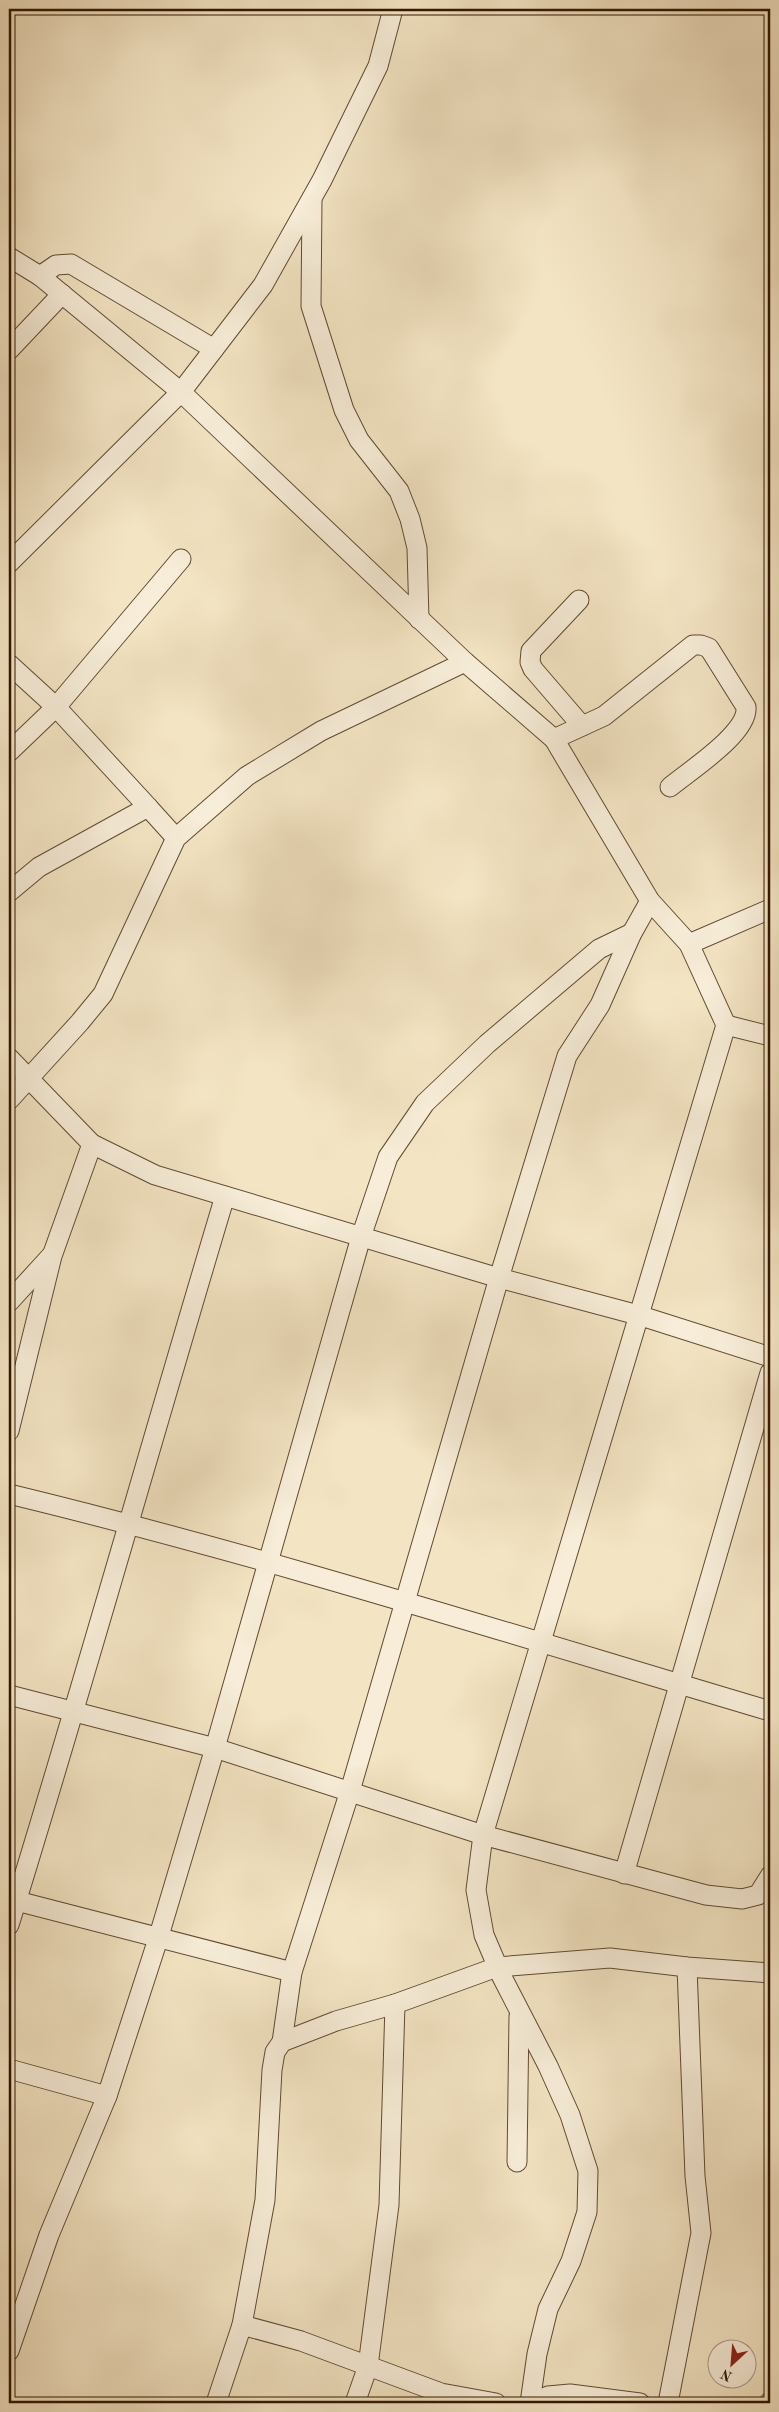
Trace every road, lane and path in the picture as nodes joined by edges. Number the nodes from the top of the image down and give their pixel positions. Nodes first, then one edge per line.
1 (393, 9) edge
2 (312, 199) junction
3 (9, 256) edge
4 (40, 276) junction
5 (62, 294) junction
6 (214, 349) junction
7 (9, 350) edge
8 (182, 392) junction
9 (181, 559) dead end
10 (9, 563) edge
11 (579, 600) dead end
12 (419, 619) junction
13 (464, 662) junction
14 (9, 664) edge
15 (56, 707) junction
16 (582, 726) junction
17 (554, 739) junction
18 (9, 752) edge
19 (670, 787) dead end
20 (148, 807) junction
21 (176, 838) junction
22 (9, 892) edge
23 (650, 901) junction
24 (770, 909) edge
25 (632, 933) junction
26 (689, 944) junction
27 (726, 1025) junction
28 (770, 1036) edge
29 (9, 1058) edge
30 (29, 1078) junction
31 (9, 1100) edge
32 (92, 1144) junction
33 (225, 1196) junction
34 (360, 1237) junction
35 (52, 1256) junction
36 (499, 1278) junction
37 (9, 1302) edge
38 (638, 1315) junction
39 (770, 1357) edge
40 (770, 1373) edge
41 (9, 1431) edge
42 (9, 1494) edge
43 (127, 1523) junction
44 (267, 1562) junction
45 (406, 1603) junction
46 (540, 1642) junction
47 (681, 1684) junction
48 (9, 1695) edge
49 (770, 1711) edge
50 (74, 1713) junction
51 (215, 1748) junction
52 (350, 1791) junction
53 (483, 1835) junction
54 (624, 1874) junction
55 (770, 1876) edge
56 (13, 1900) edge
57 (9, 1925) edge
58 (158, 1939) junction
59 (497, 1967) junction
60 (687, 1967) junction
61 (292, 1972) junction
62 (770, 1973) edge
63 (396, 2004) junction
64 (519, 2012) junction
65 (282, 2042) junction
66 (9, 2069) edge
67 (107, 2096) junction
68 (517, 2162) dead end
69 (242, 2324) junction
70 (9, 2351) edge
71 (368, 2366) junction
72 (440, 2398) edge
73 (216, 2403) edge
74 (355, 2403) edge
75 (496, 2403) edge
76 (530, 2403) edge
77 (640, 2403) edge
78 (668, 2403) edge

1 - 2 street
2 - 6 street
2 - 12 street
3 - 4 street
4 - 5 street
4 - 6 street
5 - 7 street
5 - 8 street
6 - 8 street
8 - 10 street
8 - 12 street
9 - 15 street
11 - 16 street
12 - 13 street
13 - 17 street
13 - 21 street
14 - 15 street
15 - 18 street
15 - 20 street
16 - 17 street
16 - 19 street
17 - 23 street
20 - 21 street
20 - 22 street
21 - 30 street
23 - 25 street
23 - 26 street
24 - 26 street
25 - 34 street
25 - 36 street
26 - 27 street
27 - 28 street
27 - 38 street
29 - 30 street
30 - 31 street
30 - 32 street
32 - 33 street
32 - 35 street
33 - 34 street
33 - 43 street
34 - 36 street
34 - 44 street
35 - 37 street
35 - 41 street
36 - 38 street
36 - 45 street
38 - 39 street
38 - 46 street
40 - 47 street
42 - 43 street
43 - 44 street
43 - 50 street
44 - 45 street
44 - 51 street
45 - 46 street
45 - 52 street
46 - 47 street
46 - 53 street
47 - 49 street
47 - 54 street
48 - 50 street
50 - 51 street
50 - 56 street
51 - 52 street
51 - 58 street
52 - 53 street
52 - 61 street
53 - 54 street
53 - 59 street
54 - 55 street
56 - 57 street
56 - 58 street
58 - 61 street
58 - 67 street
59 - 60 street
59 - 63 street
59 - 64 street
60 - 62 street
60 - 78 street
61 - 65 street
63 - 65 street
63 - 71 street
64 - 68 street
64 - 76 street
65 - 69 street
66 - 67 street
67 - 70 street
69 - 71 street
69 - 73 street
71 - 72 street
71 - 74 street
72 - 75 street
76 - 77 street

